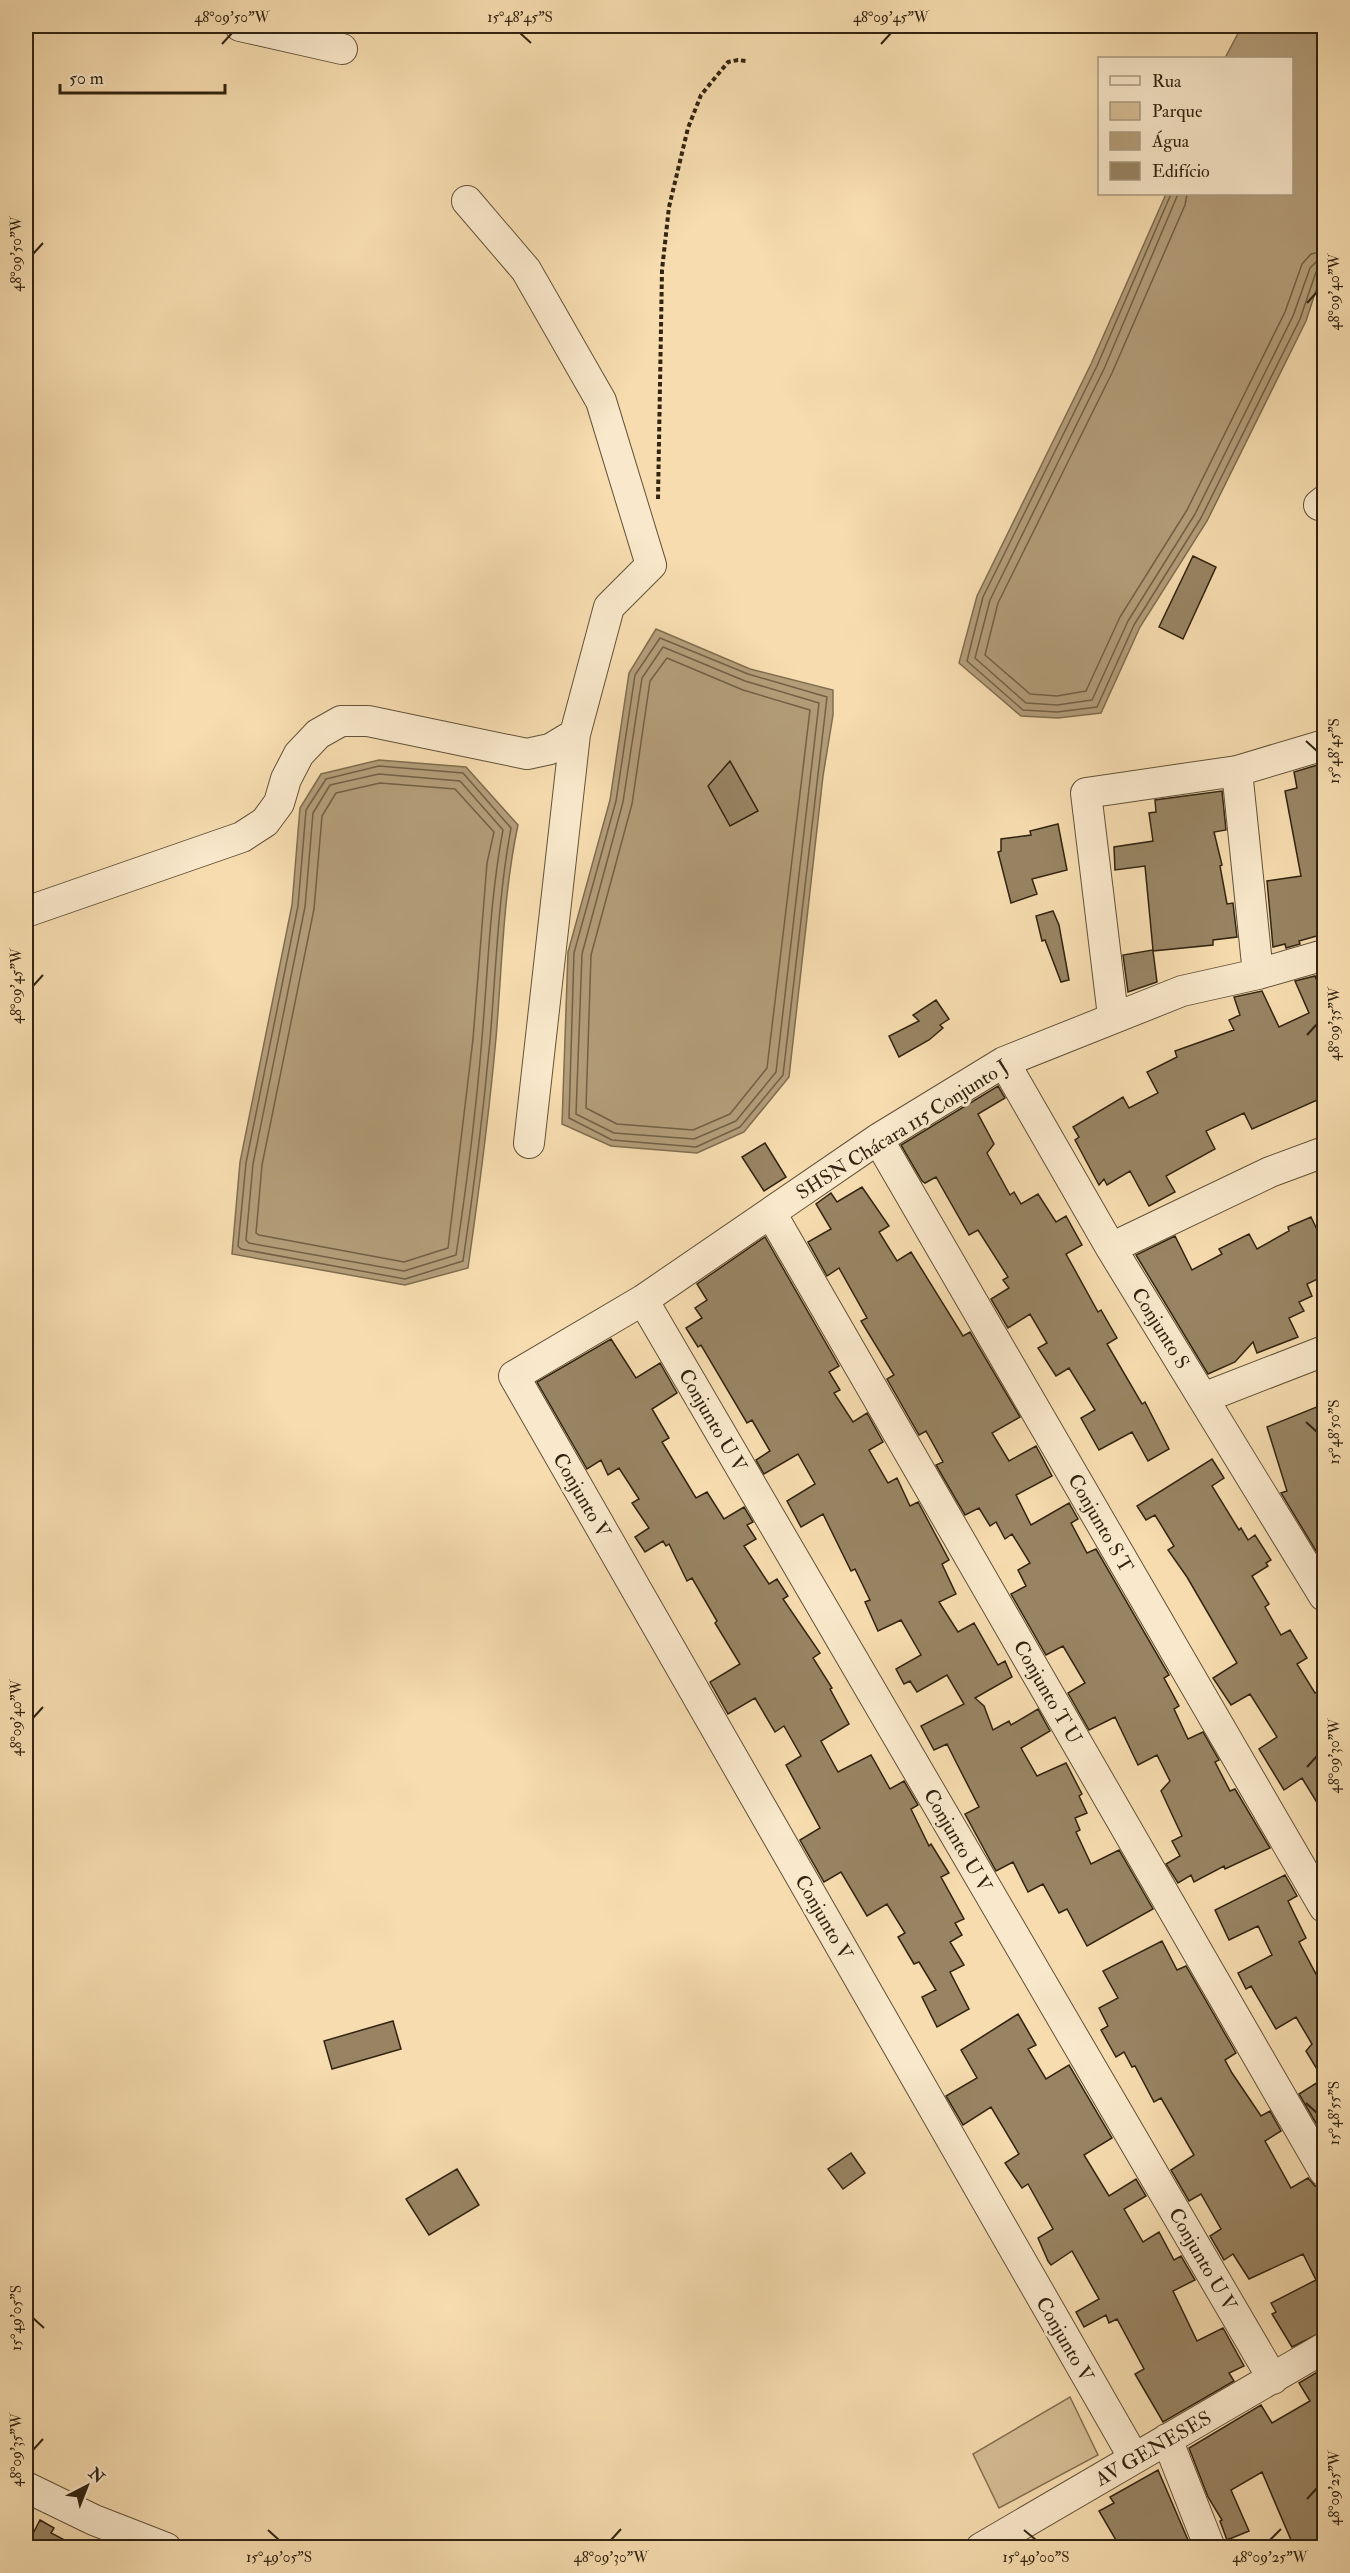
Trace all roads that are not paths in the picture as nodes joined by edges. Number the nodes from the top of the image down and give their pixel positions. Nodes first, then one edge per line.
1 (240, 26) edge
2 (342, 49) dead end
3 (467, 201) dead end
4 (575, 734) junction
5 (1324, 745) edge
6 (1237, 771) junction
7 (26, 912) edge
8 (1324, 955) edge
9 (1258, 974) junction
10 (1113, 1016) junction
11 (1004, 1062) junction
12 (878, 1139) junction
13 (529, 1143) dead end
14 (1324, 1152) edge
15 (771, 1213) junction
16 (1111, 1248) junction
17 (643, 1300) junction
18 (1324, 1351) edge
19 (514, 1376) joint
20 (1203, 1398) junction
21 (1324, 1593) edge
22 (1324, 1907) edge
23 (1324, 2171) edge
24 (1324, 2348) edge
25 (1273, 2379) junction
26 (1167, 2439) junction
27 (1134, 2458) junction
28 (30, 2499) edge
29 (135, 2542) edge
30 (166, 2547) edge
31 (981, 2547) edge
32 (1210, 2547) edge

1 - 2 street
3 - 4 street
4 - 7 street
4 - 13 street
5 - 6 street
6 - 9 street
6 - 10 street
8 - 9 street, SHSN Chácara 115 Conjunto J
9 - 10 street, SHSN Chácara 115 Conjunto J
10 - 11 street, SHSN Chácara 115 Conjunto J
11 - 12 street, SHSN Chácara 115 Conjunto J
11 - 16 street, Conjunto S
12 - 15 street, SHSN Chácara 115 Conjunto J
12 - 22 street, Conjunto S T
14 - 16 street
15 - 17 street, SHSN Chácara 115 Conjunto J
15 - 23 street, Conjunto T U
16 - 20 street, Conjunto S
17 - 19 street, SHSN Chácara 115 Conjunto J
17 - 25 street, Conjunto U V
18 - 20 street
19 - 27 street, Conjunto V
20 - 21 street, Conjunto S
24 - 25 street, AV GENESES
25 - 26 street, AV GENESES
26 - 27 street, AV GENESES
26 - 32 street
27 - 31 street, AV GENESES
28 - 29 street
29 - 30 street

